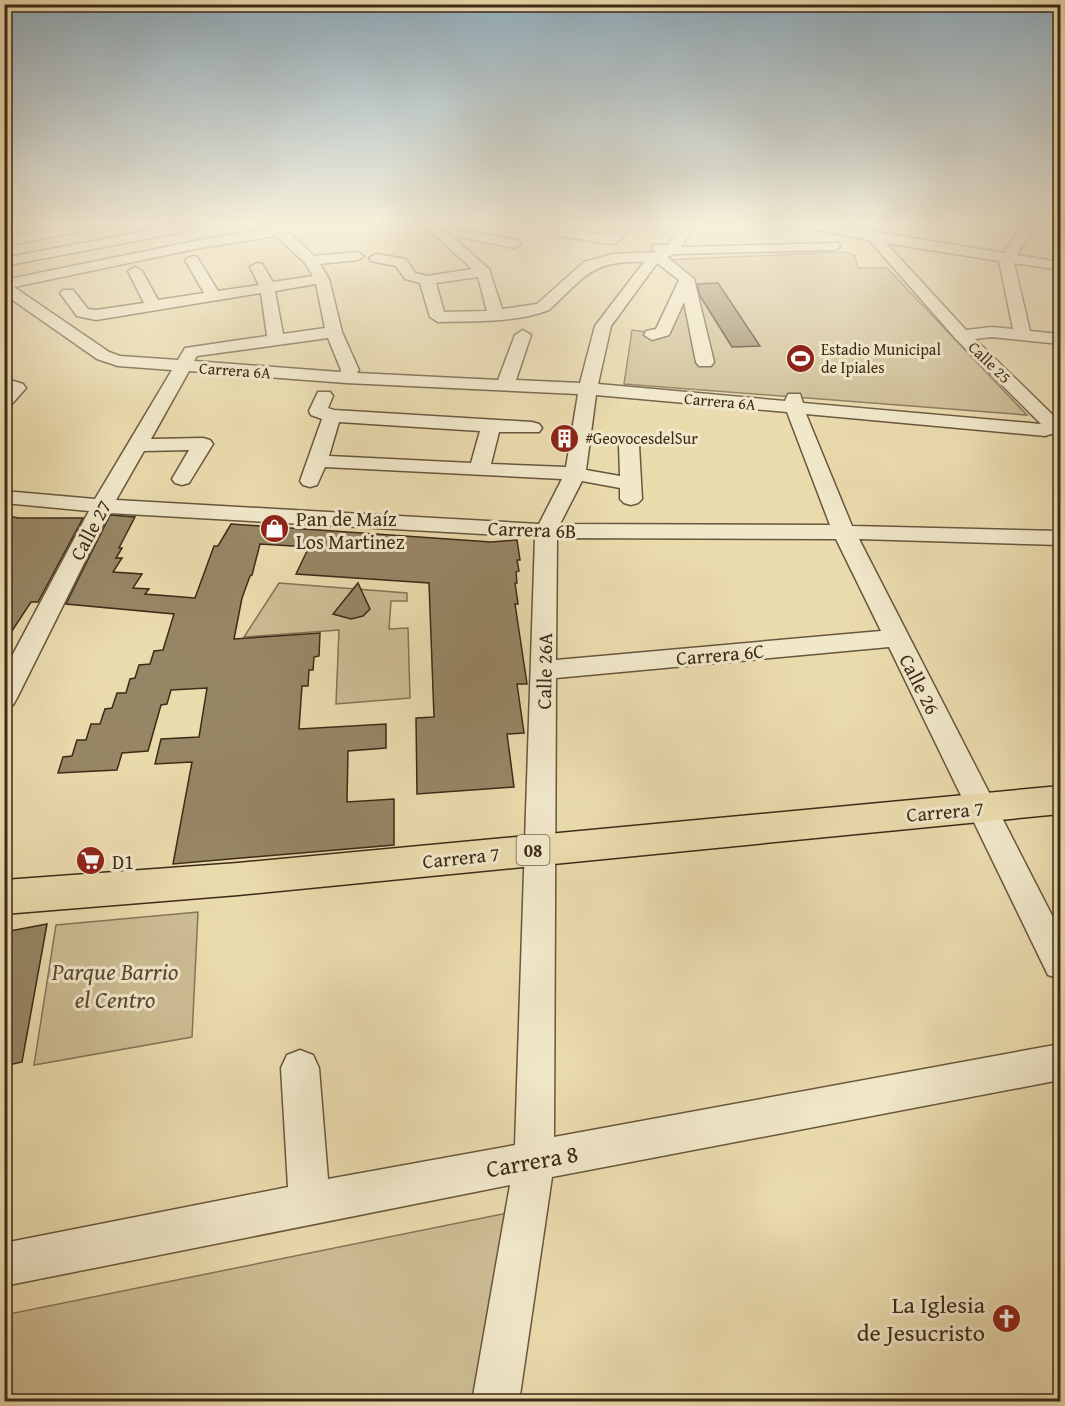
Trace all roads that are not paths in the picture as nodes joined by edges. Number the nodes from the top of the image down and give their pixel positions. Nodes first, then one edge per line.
1 (12, 291) edge
2 (145, 291) edge
3 (210, 291) edge
4 (242, 291) edge
5 (268, 291) edge
6 (325, 291) edge
7 (430, 291) edge
8 (489, 291) edge
9 (561, 291) edge
10 (632, 291) edge
11 (682, 291) edge
12 (690, 291) edge
13 (929, 291) edge
14 (1013, 291) edge
15 (68, 293) dead end
16 (213, 296) junction
17 (153, 306) junction
18 (496, 315) junction
19 (334, 332) junction
20 (967, 334) junction
21 (1022, 334) junction
22 (522, 335) dead end
23 (652, 336) dead end
24 (276, 339) junction
25 (1060, 339) edge
26 (705, 362) dead end
27 (181, 366) junction
28 (348, 374) junction
29 (507, 382) junction
30 (4, 383) edge
31 (589, 386) junction
32 (324, 396) dead end
33 (4, 401) edge
34 (794, 403) junction
35 (332, 416) junction
36 (491, 424) junction
37 (1059, 425) edge
38 (532, 428) dead end
39 (137, 445) junction
40 (629, 445) dead end
41 (316, 461) junction
42 (479, 469) junction
43 (575, 474) junction
44 (182, 479) dead end
45 (310, 481) dead end
46 (15, 497) edge
47 (102, 506) junction
48 (4, 512) edge
49 (546, 531) junction
50 (844, 532) junction
51 (1060, 538) edge
52 (897, 638) junction
53 (14, 662) edge
54 (543, 670) junction
55 (4, 698) edge
56 (1060, 800) edge
57 (982, 807) junction
58 (541, 849) junction
59 (4, 897) edge
60 (1060, 964) edge
61 (1060, 1062) edge
62 (300, 1068) dead end
63 (534, 1161) junction
64 (310, 1203) junction
65 (4, 1265) edge
66 (495, 1401) edge

1 - 27 street, Carrera 6A
2 - 17 street
3 - 16 street
4 - 16 street
5 - 24 street
6 - 19 street
7 - 18 street
8 - 18 street
9 - 18 street
10 - 31 street, Calle 26A
11 - 23 street
12 - 26 street
13 - 20 street, Calle 25
14 - 21 street
15 - 17 street
16 - 17 street
19 - 24 street
19 - 28 street
20 - 21 street
20 - 37 street, Calle 25
21 - 25 street
22 - 29 street
24 - 27 street
27 - 28 street, Carrera 6A
27 - 39 street, Calle 27
28 - 29 street, Carrera 6A
29 - 31 street, Carrera 6A
30 - 33 street
31 - 34 street, Carrera 6A
31 - 43 street, Calle 26A
32 - 35 street
34 - 37 street, Carrera 6A
34 - 50 street, Calle 26
35 - 36 street
35 - 41 street
36 - 38 street
36 - 42 street
39 - 44 street
39 - 47 street, Calle 27
40 - 43 street
41 - 42 street
41 - 45 street
42 - 43 street
43 - 49 street, Calle 26A
46 - 47 street, Carrera 6B
46 - 48 street
47 - 49 street, Carrera 6B
47 - 53 street, Calle 27
49 - 50 street, Carrera 6B
49 - 54 street, Calle 26A
50 - 51 street, Carrera 6B
50 - 52 street, Calle 26
52 - 54 street, Carrera 6C
52 - 57 street, Calle 26
53 - 55 street, Calle 27
54 - 58 street, Calle 26A
56 - 57 main road, Carrera 7 / 08
57 - 58 main road, Carrera 7 / 08
57 - 60 street, Calle 26
58 - 59 main road, Carrera 7 / 08
58 - 63 street, Calle 26A
61 - 63 street, Carrera 8
62 - 64 street
63 - 64 street, Carrera 8
63 - 66 street, Calle 26A
64 - 65 street, Carrera 8

